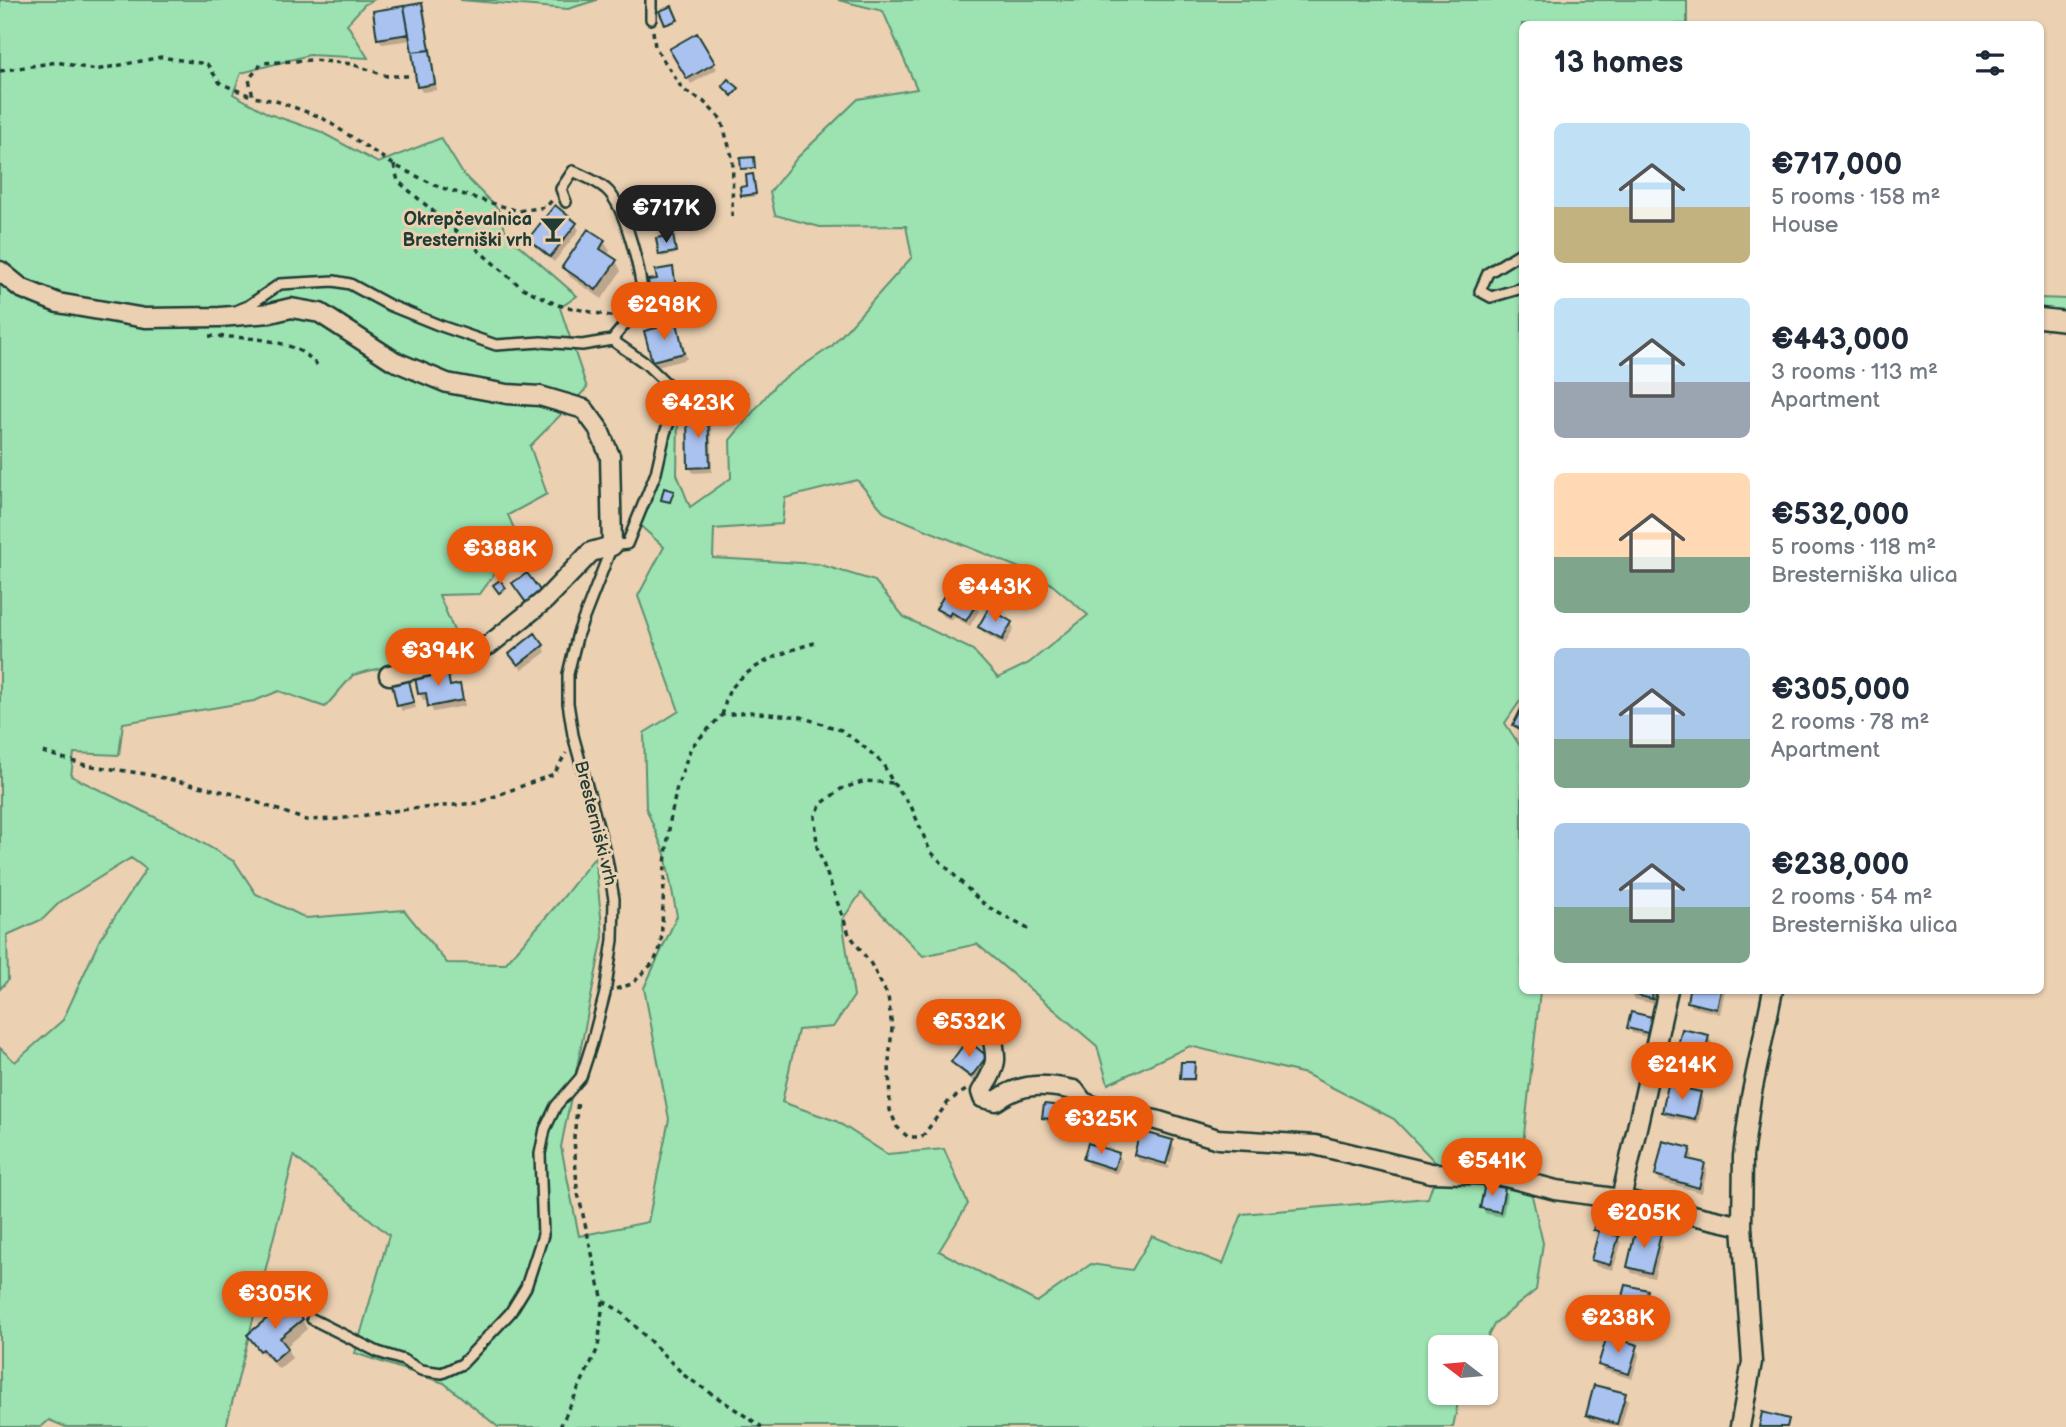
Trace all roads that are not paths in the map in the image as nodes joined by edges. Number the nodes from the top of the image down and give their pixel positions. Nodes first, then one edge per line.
1 (652, 0) edge
2 (651, 19) road end
3 (566, 202) dead end
4 (1519, 254) edge
5 (0, 271) edge
6 (1519, 289) edge
7 (220, 317) junction
8 (2044, 318) edge
9 (2066, 321) edge
10 (612, 340) junction
11 (612, 546) junction
12 (389, 675) dead end
13 (1667, 994) edge
14 (1772, 994) edge
15 (990, 1029) dead end
16 (1621, 1199) junction
17 (1742, 1226) junction
18 (312, 1319) dead end
19 (1740, 1427) edge

1 - 2 lane
3 - 10 lane
4 - 6 lane
5 - 7 street, Bresterniški vrh
7 - 10 lane, Bresterniški vrh
7 - 11 street, Bresterniški vrh
8 - 9 street
10 - 11 lane, Bresterniški vrh
11 - 12 street, Bresterniški vrh
11 - 18 lane, Bresterniški vrh
13 - 16 street
14 - 17 street
15 - 16 street
16 - 17 street
17 - 19 street

